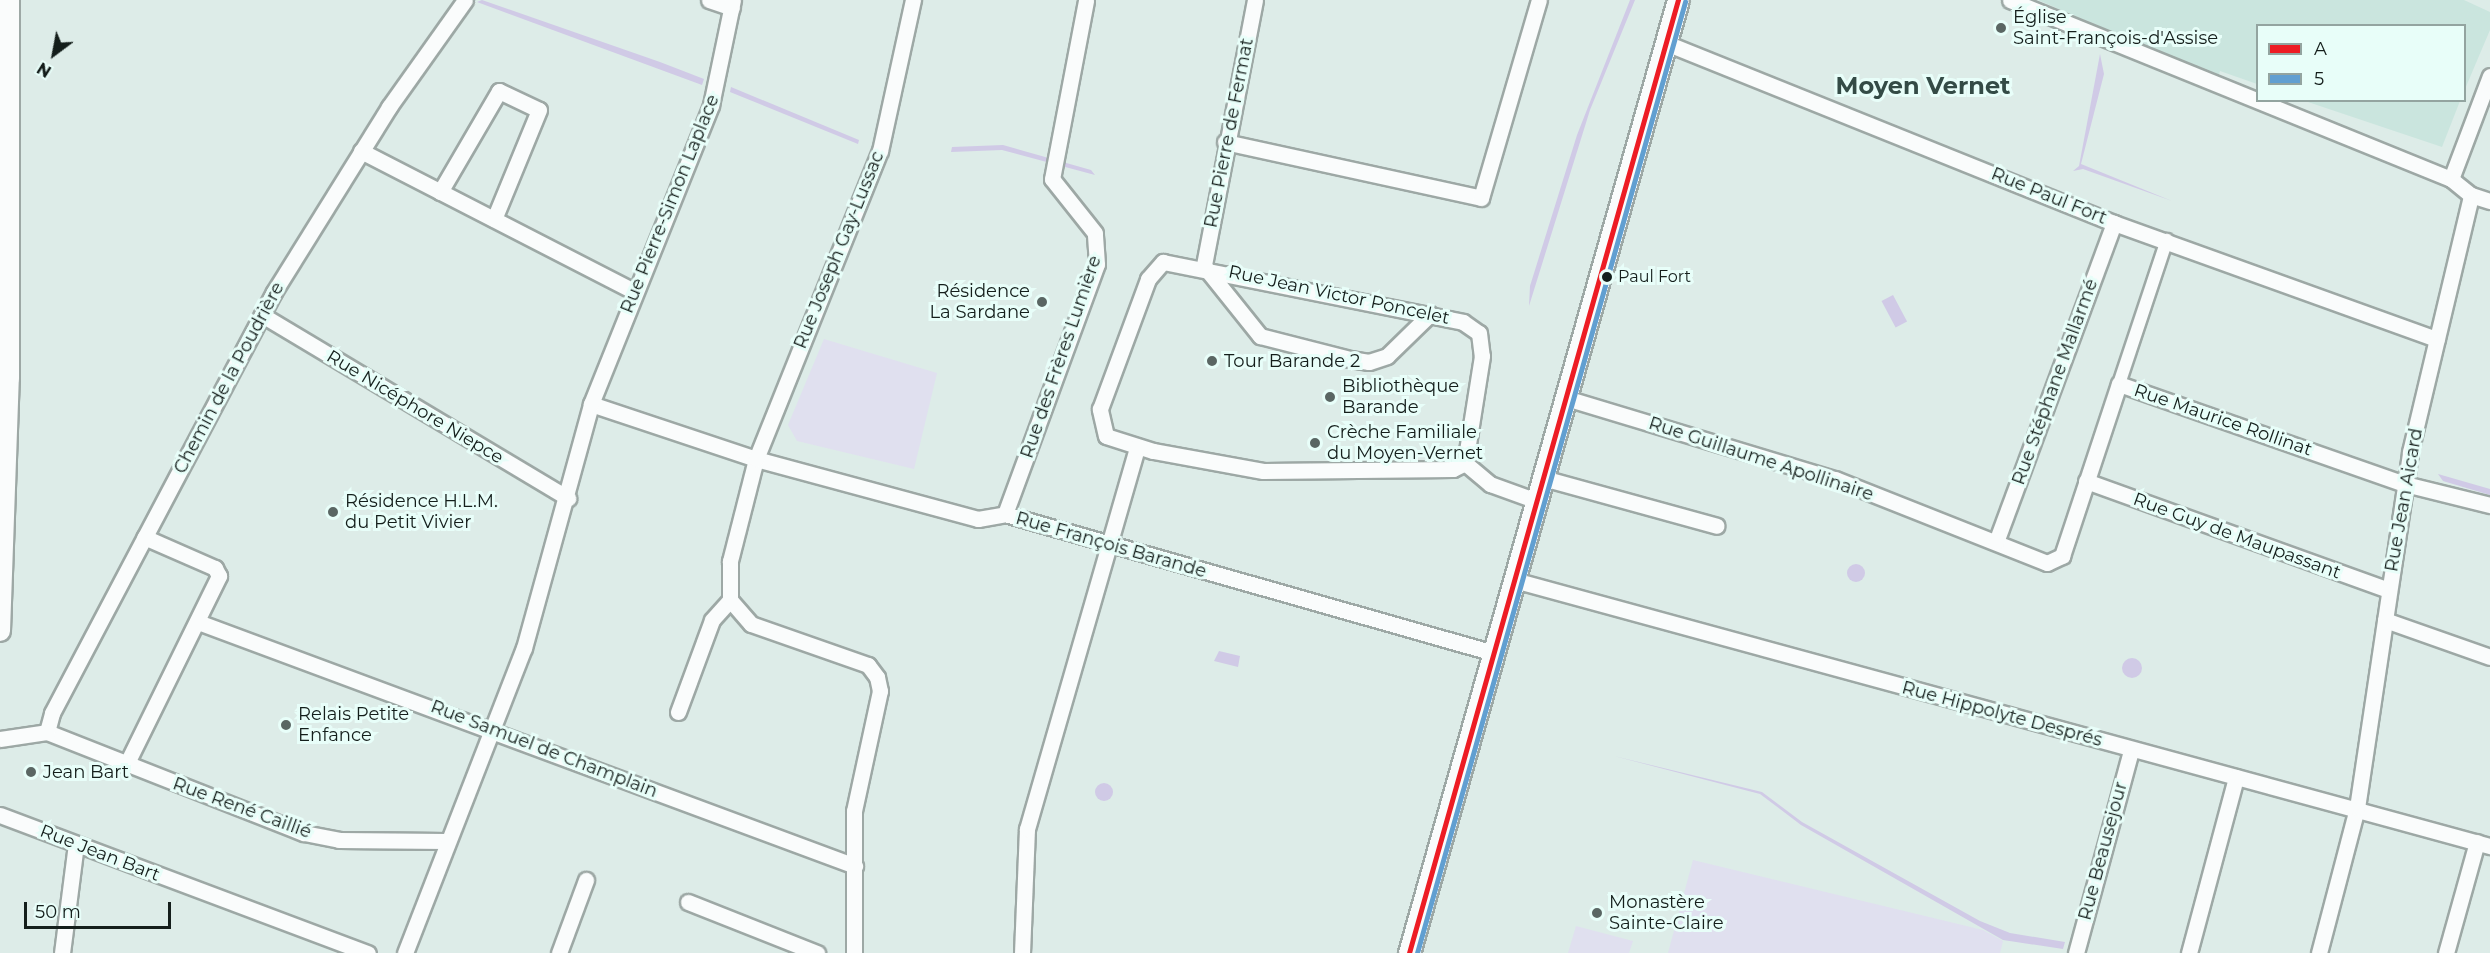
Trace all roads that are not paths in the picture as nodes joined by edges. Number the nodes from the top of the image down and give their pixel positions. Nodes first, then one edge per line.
1 (9, 0) edge
2 (465, 0) edge
3 (709, 0) edge
4 (913, 0) edge
5 (1086, 0) edge
6 (1255, 0) edge
7 (1539, 0) edge
8 (1678, 0) edge
9 (2010, 0) edge
10 (733, 4) edge
11 (1666, 43) junction
12 (2490, 75) edge
13 (2256, 100) edge
14 (2261, 102) edge
15 (1225, 142) junction
16 (361, 152) junction
17 (2451, 179) junction
18 (440, 192) junction
19 (2470, 195) junction
20 (2490, 201) edge
21 (494, 219) junction
22 (2114, 223) junction
23 (4, 231) edge
24 (2167, 240) junction
25 (1204, 266) junction
26 (635, 292) junction
27 (1430, 314) junction
28 (262, 315) junction
29 (2437, 339) junction
30 (2119, 384) junction
31 (1566, 398) junction
32 (591, 404) junction
33 (1137, 447) junction
34 (756, 459) junction
35 (1459, 466) junction
36 (1543, 478) junction
37 (2086, 481) junction
38 (2405, 484) junction
39 (568, 498) junction
40 (1537, 501) junction
41 (2490, 505) edge
42 (1005, 514) junction
43 (1717, 526) dead end
44 (144, 537) junction
45 (1995, 542) junction
46 (1108, 544) junction
47 (2055, 562) joint
48 (1514, 580) junction
49 (2389, 590) junction
50 (730, 600) junction
51 (2385, 620) junction
52 (198, 622) junction
53 (0, 631) edge
54 (1494, 653) junction
55 (2490, 657) edge
56 (678, 712) dead end
57 (494, 730) junction
58 (47, 732) junction
59 (0, 739) edge
60 (2131, 750) junction
61 (126, 765) junction
62 (2236, 777) junction
63 (2357, 808) junction
64 (0, 815) edge
65 (446, 841) junction
66 (76, 844) junction
67 (2483, 844) edge
68 (855, 866) junction
69 (586, 880) dead end
70 (688, 902) dead end
71 (62, 953) edge
72 (369, 953) edge
73 (405, 953) edge
74 (559, 953) edge
75 (818, 953) edge
76 (854, 953) edge
77 (1022, 953) edge
78 (1408, 953) edge
79 (2076, 953) edge
80 (2189, 953) edge
81 (2319, 953) edge
82 (2446, 953) edge

1 - 23 street
2 - 16 street, Chemin de la Poudrière
3 - 10 street
4 - 34 street, Rue Joseph Gay-Lussac
5 - 42 street, Rue des Frères Lumière
6 - 15 street, Rue Pierre de Fermat
7 - 15 street
8 - 11 main road
9 - 13 street
10 - 26 street, Rue Pierre-Simon Laplace
11 - 22 street, Rue Paul Fort
11 - 31 main road
12 - 17 street
14 - 17 street
15 - 25 street, Rue Pierre de Fermat
16 - 18 street
16 - 28 street, Chemin de la Poudrière
17 - 19 street
18 - 21 street
18 - 21 street
19 - 20 street
19 - 29 street, Rue Jean Aicard
21 - 26 street
22 - 24 street, Rue Paul Fort
22 - 45 street, Rue Stéphane Mallarmé
23 - 53 street
24 - 29 street, Rue Paul Fort
24 - 30 street
25 - 27 street, Rue Jean Victor Poncelet
25 - 27 street
25 - 33 street, Rue Jean Victor Poncelet
26 - 32 street, Rue Pierre-Simon Laplace
27 - 35 street, Rue Jean Victor Poncelet
28 - 39 street, Rue Nicéphore Niepce
28 - 44 street, Chemin de la Poudrière
29 - 38 street, Rue Jean Aicard
30 - 37 street, Rue Maurice Rollinat
30 - 38 street, Rue Maurice Rollinat
31 - 36 main road
31 - 45 street, Rue Guillaume Apollinaire
32 - 34 street, Rue François Barande
32 - 39 street, Rue Pierre-Simon Laplace
33 - 35 street, Rue Jean Victor Poncelet
33 - 46 street
34 - 42 street, Rue François Barande
34 - 50 street, Rue Joseph Gay-Lussac
35 - 40 street
36 - 40 main road
36 - 43 street
37 - 47 street, Rue Maurice Rollinat
37 - 49 street, Rue Guy de Maupassant
38 - 41 street, Rue Maurice Rollinat
38 - 49 street, Rue Jean Aicard
39 - 57 street, Rue Pierre-Simon Laplace
40 - 48 main road
42 - 46 street, Rue François Barande
44 - 52 street
44 - 58 street, Chemin de la Poudrière
45 - 47 street, Rue Guillaume Apollinaire
46 - 54 street, Rue François Barande
46 - 77 street
48 - 54 main road
48 - 60 street, Rue Hippolyte Després
49 - 51 street, Rue Jean Aicard
50 - 56 street
50 - 68 street
51 - 55 street
51 - 63 street, Rue Jean Aicard
52 - 57 street, Rue Samuel de Champlain
52 - 61 street
54 - 78 main road
57 - 65 street, Rue Pierre-Simon Laplace
57 - 68 street, Rue Samuel de Champlain
58 - 59 street
58 - 61 street, Rue René Caillié
60 - 62 street, Rue Hippolyte Després
60 - 79 street, Rue Beausejour
61 - 65 street, Rue René Caillié
62 - 63 street, Rue Hippolyte Després
62 - 80 street
63 - 67 street, Rue Hippolyte Després
63 - 81 street, Rue Jean Aicard
64 - 66 street, Rue Jean Bart
65 - 73 street, Rue Pierre-Simon Laplace
66 - 71 street
66 - 72 street, Rue Jean Bart
67 - 82 street
68 - 76 street
69 - 74 street
70 - 75 street

